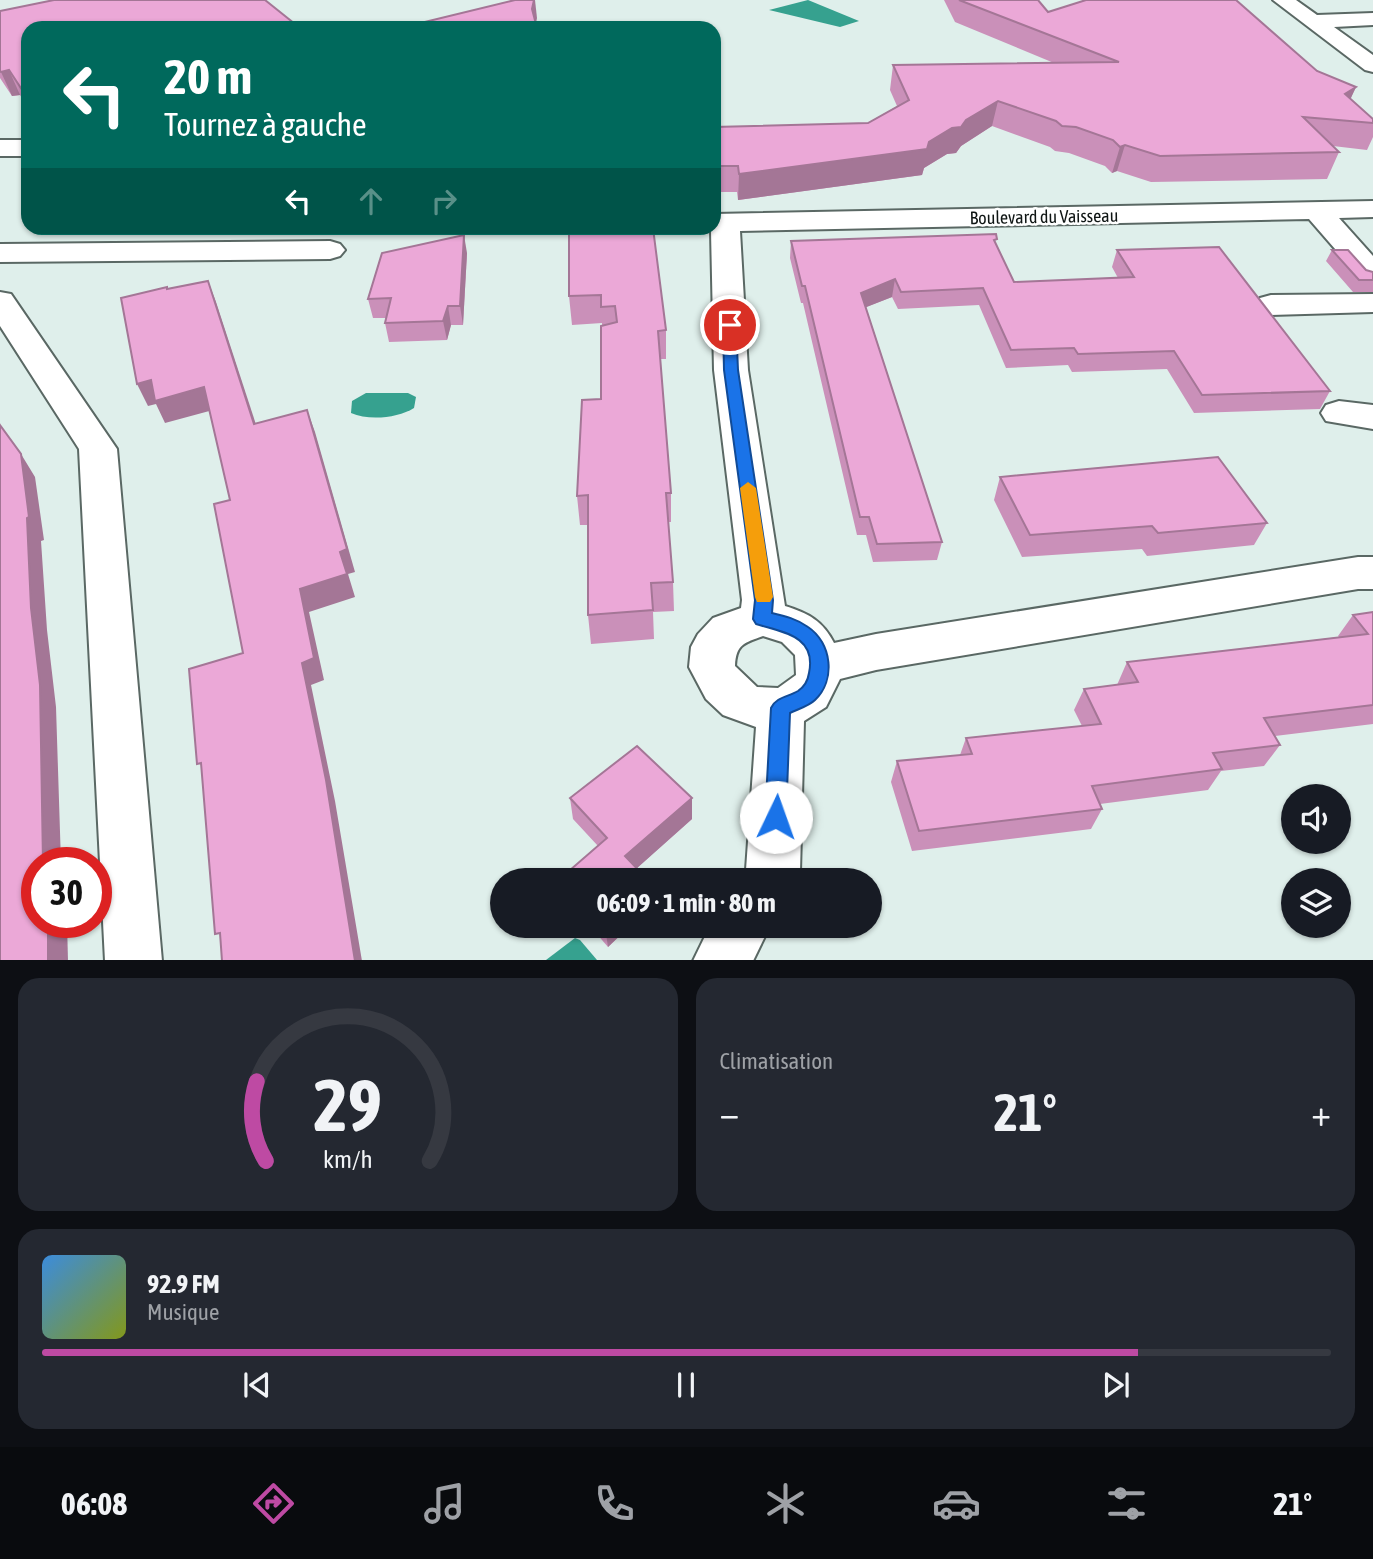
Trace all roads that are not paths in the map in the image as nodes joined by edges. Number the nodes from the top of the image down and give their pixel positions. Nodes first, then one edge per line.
1 (1283, 0) edge
2 (1373, 19) edge
3 (1315, 21) junction
4 (1373, 65) edge
5 (0, 148) edge
6 (21, 148) edge
7 (1373, 209) edge
8 (1316, 210) junction
9 (721, 223) edge
10 (721, 235) edge
11 (330, 250) dead end
12 (0, 253) edge
13 (1373, 274) edge
14 (0, 301) edge
15 (1362, 304) edge
16 (1271, 305) dead end
17 (1373, 331) edge
18 (1373, 573) edge
19 (762, 619) junction
20 (820, 665) junction
21 (780, 708) junction
22 (774, 868) edge
23 (735, 938) edge
24 (134, 960) edge
25 (722, 960) edge

1 - 3 street
2 - 3 street
3 - 4 street
5 - 6 street
7 - 8 street, Boulevard du Vaisseau
8 - 9 street, Boulevard du Vaisseau
8 - 13 street
10 - 19 street
11 - 12 street
14 - 24 street
15 - 16 street
15 - 17 street
18 - 20 street
19 - 20 street
19 - 21 street
20 - 21 street
21 - 22 street
23 - 25 street

